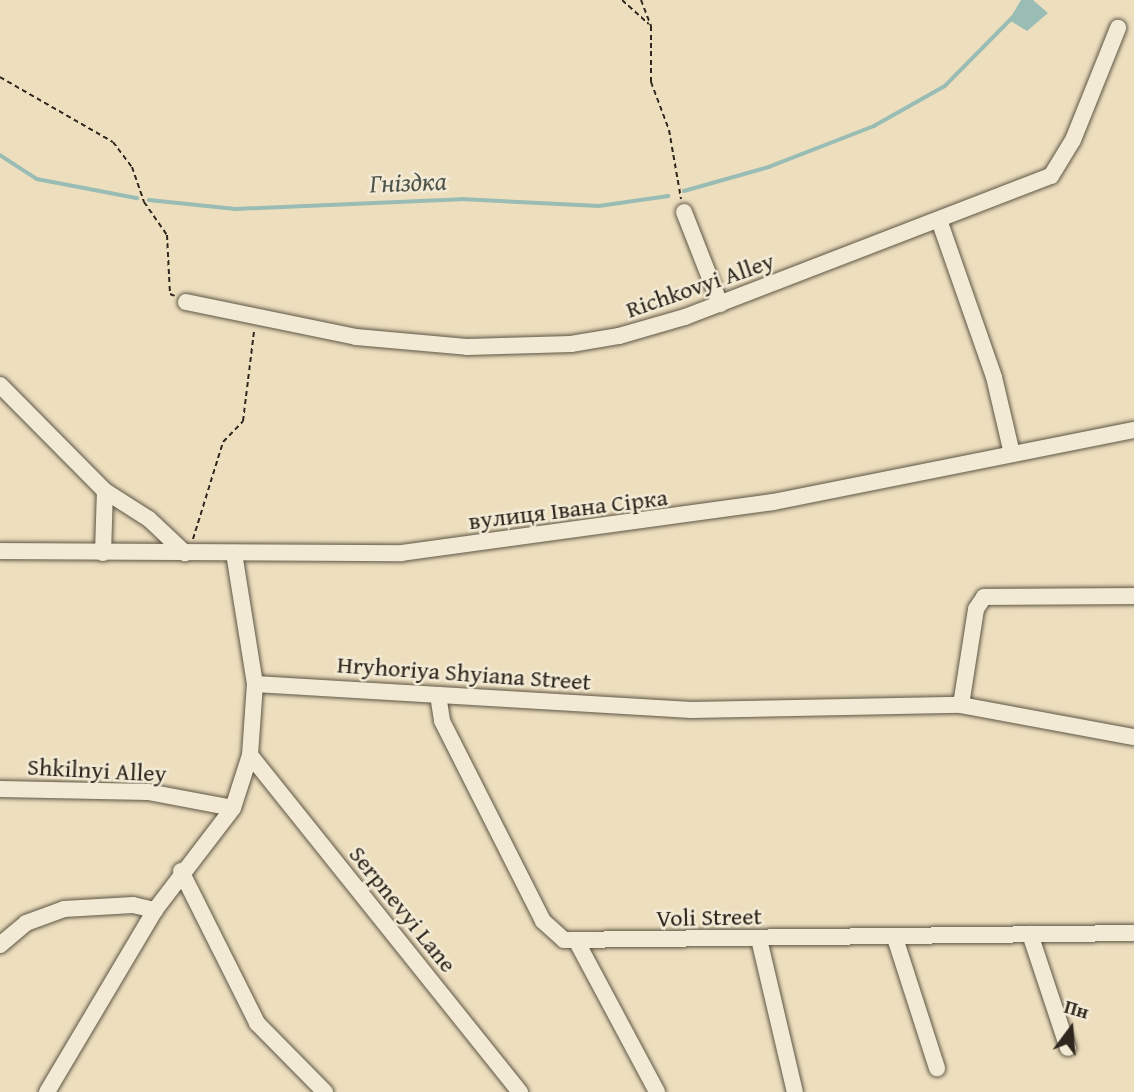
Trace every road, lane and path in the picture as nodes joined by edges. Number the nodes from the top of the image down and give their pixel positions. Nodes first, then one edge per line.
1 (622, 0) edge
2 (641, 0) edge
3 (651, 26) junction
4 (1118, 27) dead end
5 (0, 77) edge
6 (684, 212) joint
7 (939, 220) junction
8 (186, 302) joint
9 (720, 304) junction
10 (254, 316) junction
11 (0, 385) edge
12 (1134, 430) edge
13 (1012, 454) junction
14 (105, 491) junction
15 (0, 551) edge
16 (103, 553) junction
17 (187, 553) junction
18 (234, 553) junction
19 (1134, 596) edge
20 (255, 684) junction
21 (438, 695) junction
22 (961, 705) junction
23 (1134, 737) edge
24 (250, 755) junction
25 (0, 789) edge
26 (233, 808) junction
27 (181, 871) junction
28 (155, 910) junction
29 (1134, 933) edge
30 (1030, 934) junction
31 (895, 938) junction
32 (758, 939) junction
33 (577, 942) junction
34 (0, 945) edge
35 (1068, 1048) dead end
36 (937, 1068) dead end
37 (47, 1092) edge
38 (325, 1092) edge
39 (520, 1092) edge
40 (657, 1092) edge
41 (795, 1092) edge

1 - 3 path
2 - 3 path
3 - 6 path
4 - 7 street, Richkovyi Alley
5 - 8 path
6 - 9 street
7 - 9 street, Richkovyi Alley
7 - 13 street
8 - 10 street, Richkovyi Alley
9 - 10 street, Richkovyi Alley
10 - 17 path
11 - 14 street
12 - 13 street, вулиця Івана Сірка
13 - 18 street, вулиця Івана Сірка
14 - 16 street
14 - 17 street
15 - 16 street, вулиця Івана Сірка
16 - 17 street, вулиця Івана Сірка
17 - 18 street, вулиця Івана Сірка
18 - 20 street
19 - 22 street
20 - 21 street, Hryhoriya Shyiana Street
20 - 24 street
21 - 22 street, Hryhoriya Shyiana Street
21 - 33 street, Voli Street
22 - 23 street, Hryhoriya Shyiana Street
24 - 26 street
24 - 39 street, Serpnevyi Lane
25 - 26 street, Shkilnyi Alley
26 - 27 street
27 - 28 street
27 - 38 street
28 - 34 street
28 - 37 street
29 - 30 street, Voli Street
30 - 31 street, Voli Street
30 - 35 street
31 - 32 street, Voli Street
31 - 36 street
32 - 33 street, Voli Street
32 - 41 street
33 - 40 street

